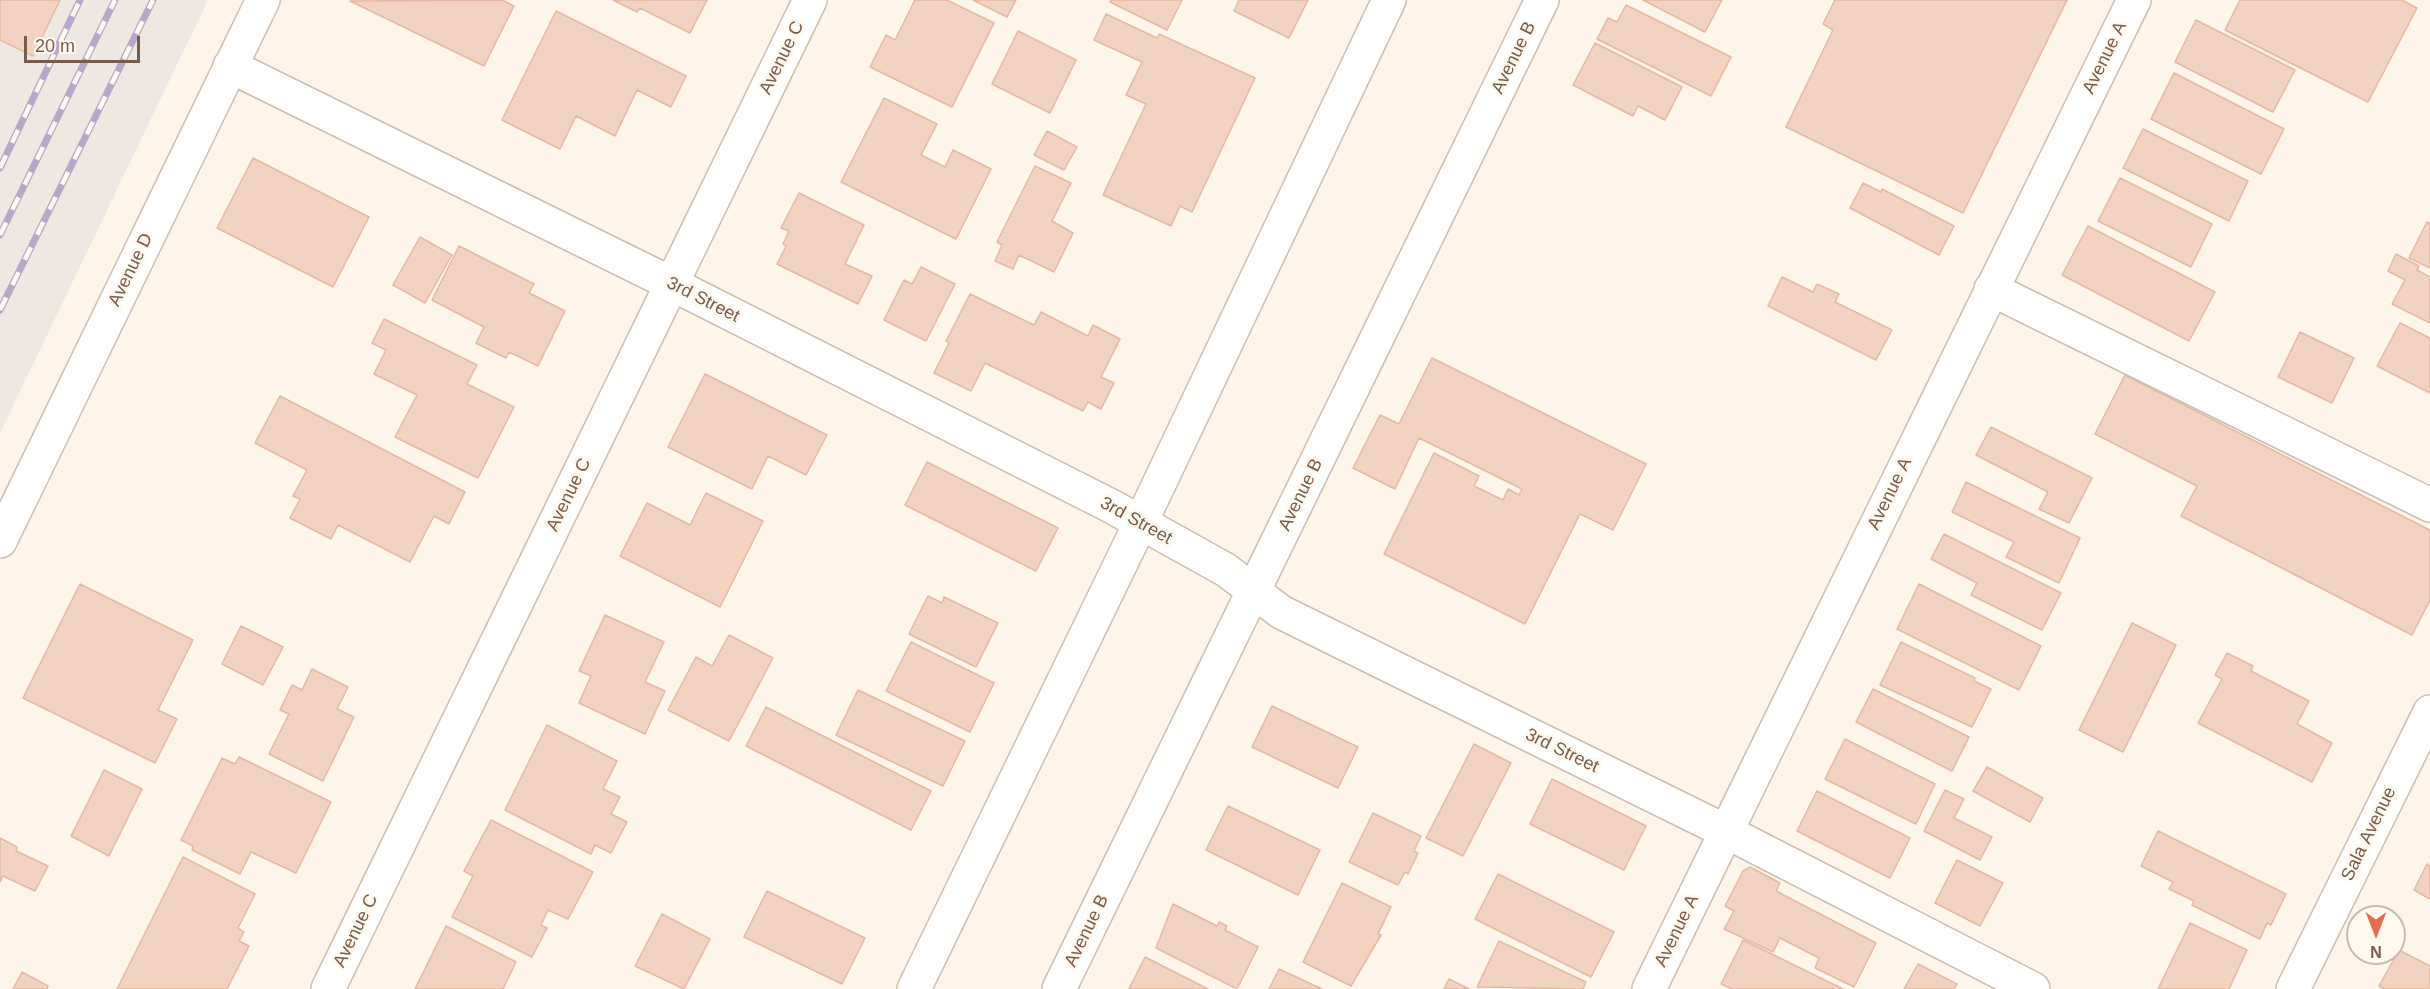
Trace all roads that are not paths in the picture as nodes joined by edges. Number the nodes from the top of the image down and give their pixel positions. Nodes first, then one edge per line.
1 (263, 0) edge
2 (810, 0) edge
3 (1389, 0) edge
4 (1542, 0) edge
5 (2134, 0) edge
6 (230, 66) junction
7 (672, 284) junction
8 (1991, 289) junction
9 (2430, 505) edge
10 (1140, 524) junction
11 (0, 541) edge
12 (1254, 591) junction
13 (2430, 712) edge
14 (1725, 831) junction
15 (328, 989) edge
16 (914, 989) edge
17 (1059, 989) edge
18 (1649, 989) edge
19 (2033, 989) edge
20 (2293, 989) edge

1 - 6 street, Avenue D
2 - 7 street, Avenue C
3 - 10 street
4 - 12 street, Avenue B
5 - 8 street, Avenue A
6 - 7 street, 3rd Street
6 - 11 street, Avenue D
7 - 10 street, 3rd Street
7 - 15 street, Avenue C
8 - 9 street
8 - 14 street, Avenue A
10 - 12 street, 3rd Street
10 - 16 street
12 - 14 street, 3rd Street
12 - 17 street, Avenue B
13 - 20 street, Sala Avenue
14 - 18 street, Avenue A
14 - 19 street, 3rd Street

